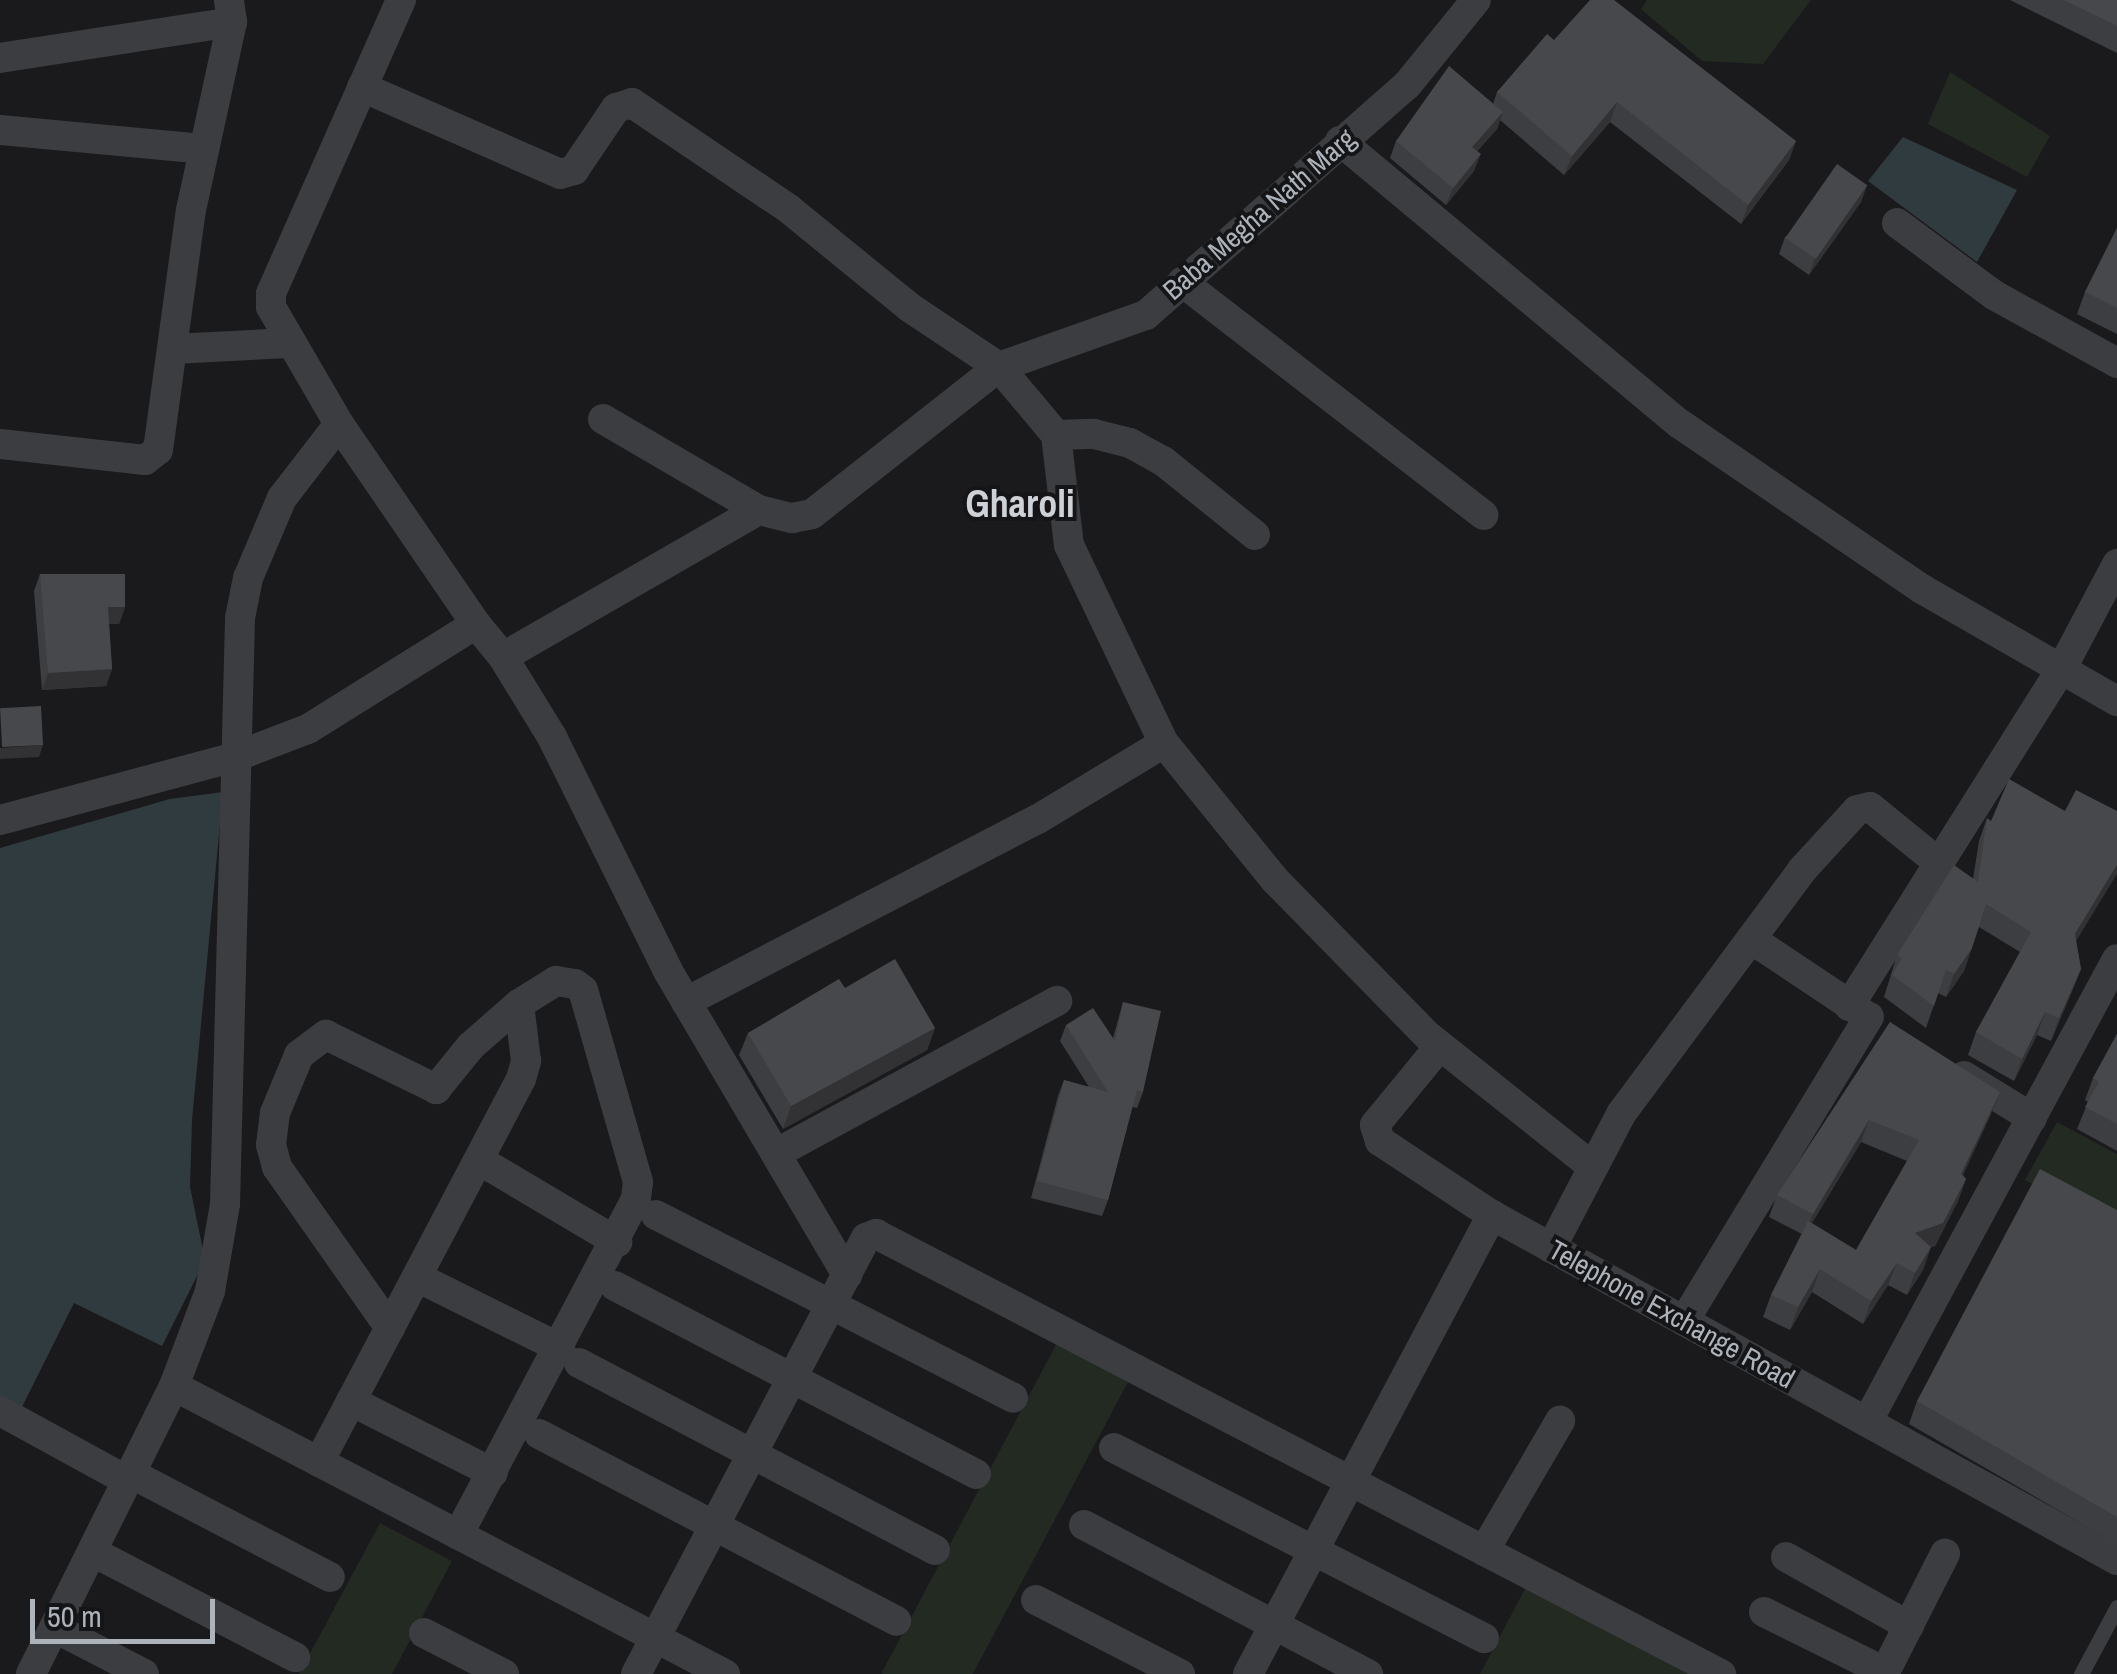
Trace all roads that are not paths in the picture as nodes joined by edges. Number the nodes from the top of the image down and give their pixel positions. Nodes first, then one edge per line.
1 (402, 0) edge
2 (1476, 0) edge
3 (230, 11) edge
4 (0, 58) edge
5 (362, 87) junction
6 (0, 130) edge
7 (1340, 141) junction
8 (203, 149) junction
9 (1897, 222) dead end
10 (1182, 282) junction
11 (286, 342) junction
12 (173, 349) junction
13 (2117, 363) edge
14 (1000, 367) junction
15 (604, 418) dead end
16 (338, 424) junction
17 (1056, 435) junction
18 (0, 444) edge
19 (759, 510) junction
20 (1483, 515) dead end
21 (1256, 535) dead end
22 (2117, 564) edge
23 (476, 624) junction
24 (503, 657) junction
25 (2062, 668) junction
26 (2117, 701) edge
27 (1164, 744) junction
28 (232, 758) junction
29 (0, 820) edge
30 (1939, 862) junction
31 (1752, 939) junction
32 (2117, 958) edge
33 (1057, 1001) dead end
34 (686, 1002) junction
35 (519, 1004) junction
36 (1859, 1012) junction
37 (1901, 1038) edge
38 (1439, 1047) junction
39 (1934, 1058) edge
40 (2032, 1118) junction
41 (777, 1152) junction
42 (479, 1160) junction
43 (1590, 1166) junction
44 (656, 1215) dead end
45 (1492, 1215) junction
46 (617, 1242) junction
47 (1551, 1248) junction
48 (847, 1274) junction
49 (417, 1277) junction
50 (614, 1286) dead end
51 (831, 1305) junction
52 (1684, 1321) junction
53 (390, 1328) junction
54 (569, 1356) junction
55 (792, 1379) junction
56 (174, 1386) junction
57 (1013, 1398) dead end
58 (351, 1401) junction
59 (0, 1411) edge
60 (1560, 1421) dead end
61 (1866, 1422) junction
62 (539, 1434) dead end
63 (1114, 1448) dead end
64 (752, 1454) junction
65 (319, 1462) junction
66 (492, 1472) junction
67 (976, 1474) dead end
68 (130, 1477) junction
69 (1350, 1482) junction
70 (714, 1526) junction
71 (1084, 1526) dead end
72 (458, 1535) junction
73 (935, 1550) dead end
74 (1314, 1550) junction
75 (1484, 1551) junction
76 (94, 1552) junction
77 (1945, 1554) dead end
78 (1786, 1556) dead end
79 (2117, 1560) edge
80 (330, 1577) dead end
81 (1036, 1600) dead end
82 (2117, 1607) edge
83 (1764, 1612) dead end
84 (896, 1621) dead end
85 (1274, 1625) junction
86 (1908, 1626) junction
87 (54, 1628) junction
88 (424, 1633) dead end
89 (655, 1638) junction
90 (1484, 1638) dead end
91 (295, 1656) dead end
92 (1884, 1673) edge
93 (31, 1674) edge
94 (144, 1674) edge
95 (504, 1674) edge
96 (636, 1674) edge
97 (725, 1674) edge
98 (1180, 1674) edge
99 (1248, 1674) edge
100 (1368, 1674) edge
101 (1721, 1674) edge
102 (2082, 1674) edge

1 - 5 street
2 - 7 street, Baba Megha Nath Marg
3 - 4 street
3 - 8 street
5 - 11 street
5 - 14 street
6 - 8 street
7 - 10 street, Baba Megha Nath Marg
7 - 25 street
8 - 12 street
9 - 13 street
10 - 14 street, Baba Megha Nath Marg
10 - 20 street
11 - 12 street
11 - 16 street
12 - 18 street
14 - 17 street
14 - 19 street, Baba Megha Nath Marg
15 - 19 street
16 - 23 street
16 - 28 street
17 - 21 street
17 - 27 street
19 - 24 street
22 - 25 street
23 - 24 street
23 - 28 street
24 - 34 street
25 - 26 street
25 - 30 street
27 - 34 street
27 - 38 street
28 - 29 street
28 - 56 street
30 - 31 street
30 - 36 street
31 - 36 street
31 - 43 street
32 - 40 street
33 - 41 street
34 - 41 street
35 - 42 street
35 - 46 street
35 - 53 street
36 - 37 street
36 - 52 street
38 - 43 street
38 - 45 street, Telephone Exchange Road
39 - 40 street
40 - 61 street
41 - 48 street
42 - 46 street
42 - 49 street
43 - 47 street
44 - 51 street
45 - 47 street, Telephone Exchange Road
45 - 69 street
46 - 54 street
47 - 52 street, Telephone Exchange Road
48 - 51 street
48 - 69 street
49 - 53 street
49 - 54 street
50 - 55 street
51 - 55 street
51 - 57 street
52 - 61 street, Telephone Exchange Road
53 - 58 street
54 - 64 street
54 - 66 street
55 - 64 street
55 - 67 street
56 - 65 street
56 - 68 street
58 - 65 street
58 - 66 street
59 - 68 street
60 - 75 street
61 - 79 street, Telephone Exchange Road
62 - 70 street
63 - 74 street
64 - 70 street
64 - 73 street
65 - 72 street
66 - 72 street
68 - 76 street
68 - 80 street
69 - 74 street
69 - 75 street
70 - 84 street
70 - 89 street
71 - 85 street
72 - 89 street
74 - 85 street
74 - 90 street
75 - 101 street
76 - 87 street
76 - 91 street
77 - 86 street
78 - 86 street
81 - 98 street
82 - 102 lane
83 - 92 street
85 - 99 street
85 - 100 street
86 - 92 street
87 - 93 street
87 - 94 street
88 - 95 street
89 - 96 street
89 - 97 street

